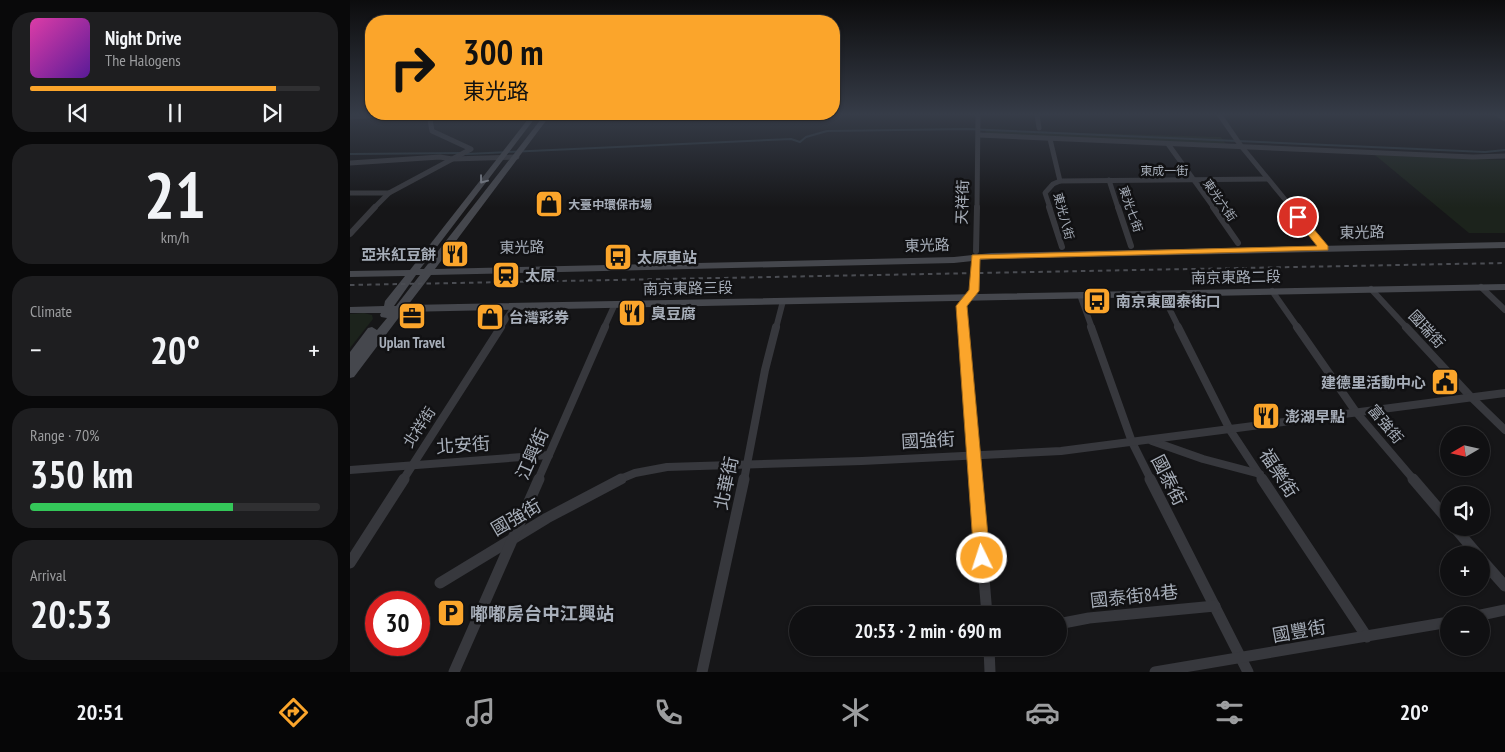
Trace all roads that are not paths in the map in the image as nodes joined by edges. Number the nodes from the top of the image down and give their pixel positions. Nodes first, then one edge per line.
1 (463, 145) edge
2 (510, 145) edge
3 (525, 145) edge
4 (979, 145) edge
5 (1052, 145) edge
6 (1169, 145) edge
7 (1218, 145) edge
8 (1242, 146) junction
9 (1505, 156) edge
10 (517, 157) junction
11 (500, 158) junction
12 (452, 159) junction
13 (350, 163) edge
14 (1268, 179) junction
15 (1109, 180) junction
16 (1194, 180) junction
17 (1060, 181) junction
18 (389, 193) junction
19 (350, 194) edge
20 (350, 234) edge
21 (1505, 238) edge
22 (1238, 243) junction
23 (1505, 244) edge
24 (1322, 245) junction
25 (1131, 246) junction
26 (1062, 247) junction
27 (975, 254) junction
28 (350, 267) edge
29 (425, 268) junction
30 (350, 274) edge
31 (1505, 286) edge
32 (1481, 287) junction
33 (1371, 289) junction
34 (1272, 291) junction
35 (1162, 294) junction
36 (1080, 295) junction
37 (967, 297) junction
38 (783, 301) junction
39 (616, 304) junction
40 (514, 308) junction
41 (394, 309) junction
42 (350, 310) edge
43 (1505, 310) edge
44 (350, 360) edge
45 (350, 374) edge
46 (1505, 393) edge
47 (1470, 397) junction
48 (1356, 412) junction
49 (1230, 430) junction
50 (1505, 430) edge
51 (1150, 440) junction
52 (1132, 442) junction
53 (549, 455) junction
54 (975, 455) junction
55 (747, 465) junction
56 (411, 466) junction
57 (350, 470) edge
58 (1260, 474) junction
59 (1440, 510) edge
60 (1462, 536) edge
61 (513, 539) junction
62 (1470, 546) edge
63 (350, 563) edge
64 (1490, 569) edge
65 (440, 583) dead end
66 (1505, 586) edge
67 (986, 606) edge
68 (1215, 606) junction
69 (1505, 610) edge
70 (1490, 613) edge
71 (1067, 622) edge
72 (1440, 624) edge
73 (1367, 637) junction
74 (989, 656) edge
75 (1241, 658) junction
76 (454, 672) edge
77 (702, 672) edge
78 (990, 672) edge
79 (1156, 672) edge
80 (1248, 672) edge

1 - 12 street
2 - 11 street
3 - 10 street
4 - 27 street, 天祥街
5 - 17 street, 東光八街
6 - 16 street, 東光六街
7 - 8 street
8 - 9 street
8 - 14 street
10 - 11 street
10 - 29 street
11 - 12 street
11 -> 29 street
12 - 13 street
12 - 18 street
14 - 16 street, 東成一街
14 - 24 street
15 - 16 street, 東成一街
15 - 17 street, 東成一街
15 - 25 street, 東光七街
16 - 22 street, 東光六街
17 - 26 street, 東光八街
18 - 19 street
18 - 20 street
21 - 24 street, 東光路
22 - 24 street, 東光路
22 - 25 street, 東光路
23 - 24 street, 東光路
24 - 27 street, 東光路
25 - 26 street, 東光路
26 - 27 street, 東光路
27 - 29 street, 東光路
27 - 37 street, 天祥街
28 - 29 street, 東光路
29 - 30 street, 東光路
29 - 41 street
31 - 32 street, 南京東路二段
32 - 33 street, 南京東路二段
32 - 43 street
33 - 34 street, 南京東路二段
33 - 47 street, 國瑞街
34 - 35 street, 南京東路二段
34 - 48 street, 富強街
35 - 36 street, 南京東路二段
35 - 49 street, 福樂街
36 - 37 street, 南京東路二段
36 - 52 street, 國泰街
37 - 38 street, 南京東路三段
37 - 54 street, 天祥街
38 - 39 street, 南京東路三段
38 - 55 street, 北華街
39 - 40 street, 南京東路三段
39 - 53 street, 江興街
40 - 41 street, 南京東路三段
40 - 56 street, 北祥街
41 - 42 street, 南京東路三段
41 - 44 street
41 - 45 street
46 - 47 street, 國強街
47 - 48 street, 國強街
47 - 50 street, 國瑞街
48 - 49 street, 國強街
48 - 59 street, 富強街
49 - 51 street, 國強街
49 - 58 street, 福樂街
51 - 52 street, 國強街
51 - 58 street
52 - 54 street, 國強街
52 - 68 street, 國泰街
53 - 56 street, 北安街
53 - 61 street, 江興街
54 - 55 street, 國強街
54 - 67 street, 天祥街
55 - 61 street, 國強街
55 - 77 street, 北華街
56 - 57 street, 北安街
56 - 63 street, 北祥街
58 - 73 street, 福樂街
60 - 62 street
61 - 65 street, 國強街
61 - 76 street, 江興街
64 - 66 street
68 - 71 street, 國泰街84巷
68 - 75 street, 國泰街
69 - 70 street
72 - 73 street, 國豐街
73 - 75 street, 國豐街
74 - 78 street
75 - 79 street, 國豐街
75 - 80 street, 國泰街

